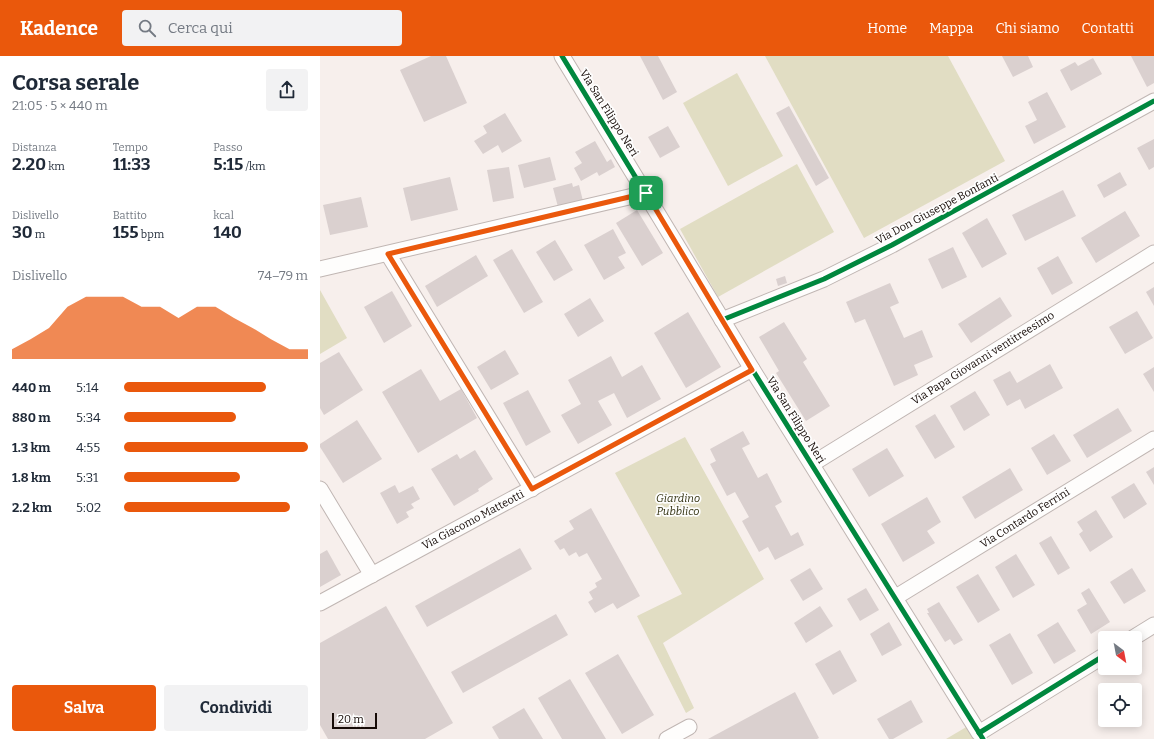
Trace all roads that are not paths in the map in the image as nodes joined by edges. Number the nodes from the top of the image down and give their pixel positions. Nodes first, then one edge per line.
1 (562, 56) edge
2 (1154, 102) edge
3 (646, 193) junction
4 (1154, 253) edge
5 (388, 254) junction
6 (320, 270) edge
7 (722, 320) junction
8 (752, 370) junction
9 (1154, 439) edge
10 (812, 464) junction
11 (320, 489) edge
12 (532, 489) junction
13 (372, 575) junction
14 (896, 597) junction
15 (320, 603) edge
16 (1154, 625) edge
17 (1142, 632) edge
18 (1098, 659) edge
19 (689, 727) dead end
20 (667, 739) edge

1 - 3 street, Via San Filippo Neri
2 - 7 street, Via Don Giuseppe Bonfanti
3 - 5 street
3 - 7 street, Via San Filippo Neri
4 - 10 street, Via Papa Giovanni ventitreesimo
5 - 6 street
5 - 12 street
7 - 8 street, Via San Filippo Neri
8 - 10 street, Via San Filippo Neri
8 - 12 street, Via Giacomo Matteotti
9 - 14 street, Via Contardo Ferrini
10 - 14 street, Via San Filippo Neri
11 - 13 street
12 - 13 street, Via Giacomo Matteotti
13 - 15 street, Via Giacomo Matteotti
14 - 18 street, Via San Filippo Neri
16 - 17 street
19 - 20 street

